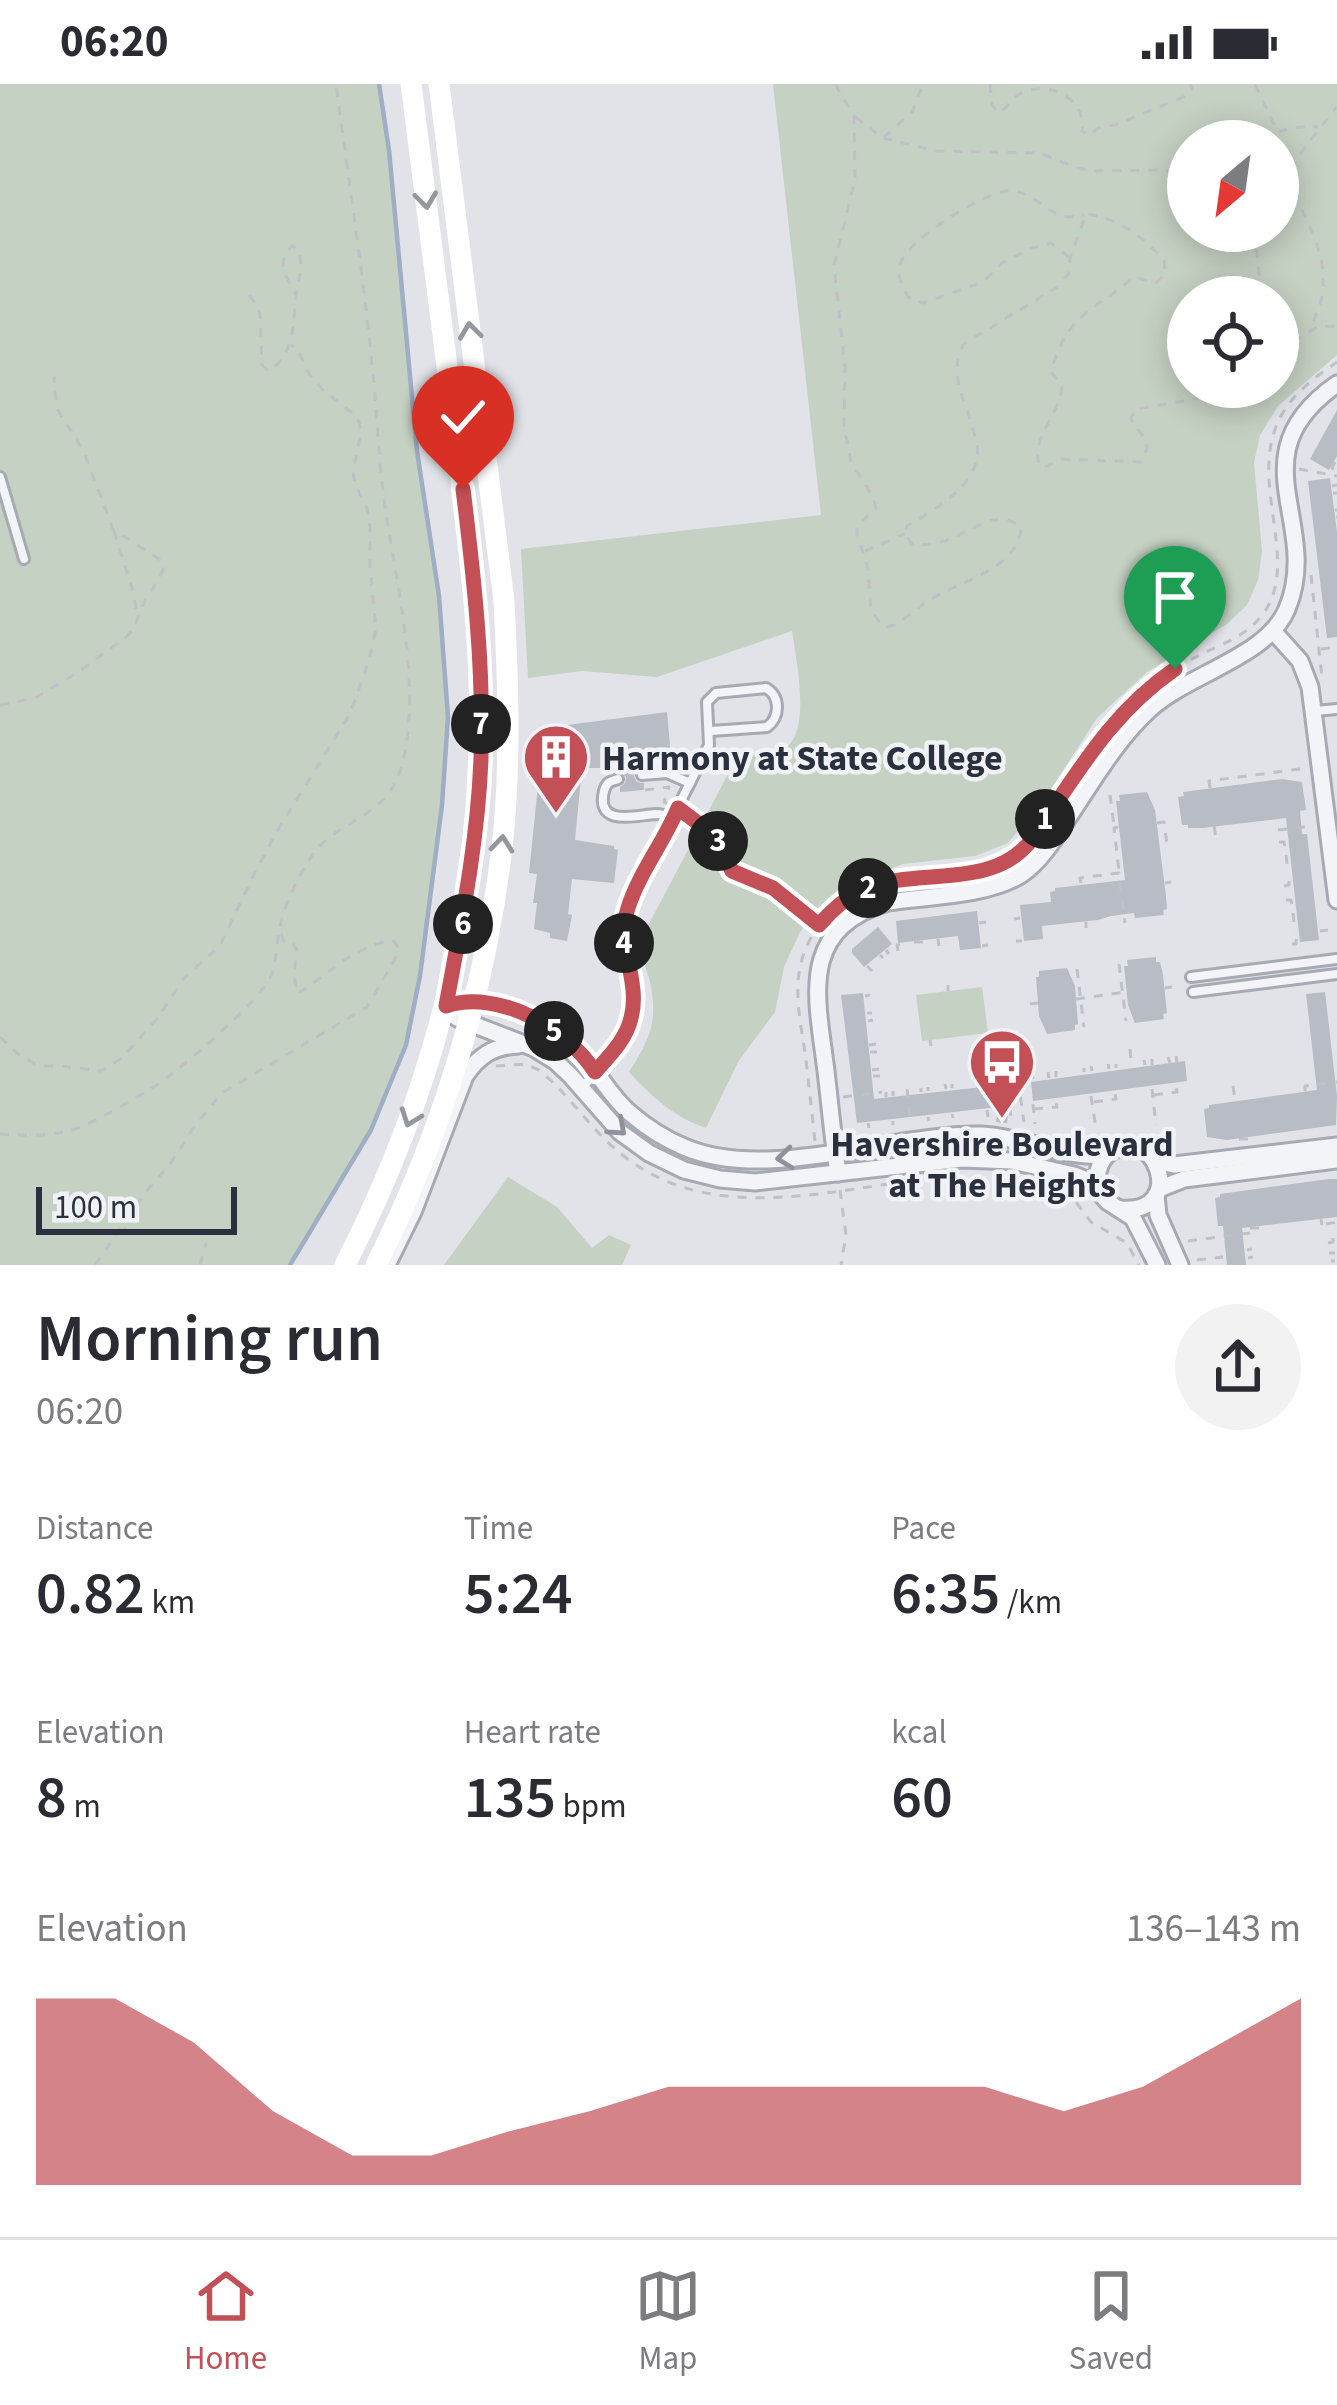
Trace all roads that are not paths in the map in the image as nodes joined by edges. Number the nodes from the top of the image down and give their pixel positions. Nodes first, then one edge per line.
1 (411, 84) edge
2 (439, 84) edge
3 (1337, 384) edge
4 (0, 477) edge
5 (23, 559) dead end
6 (1274, 632) junction
7 (1337, 709) edge
8 (1314, 711) junction
9 (710, 731) junction
10 (642, 775) dead end
11 (618, 778) dead end
12 (689, 783) junction
13 (1331, 797) edge
14 (673, 820) junction
15 (1337, 900) edge
16 (1337, 959) edge
17 (1337, 974) edge
18 (1192, 977) dead end
19 (1193, 992) dead end
20 (446, 1006) junction
21 (471, 1012) junction
22 (534, 1048) junction
23 (595, 1072) junction
24 (582, 1088) junction
25 (1337, 1145) edge
26 (835, 1152) junction
27 (1108, 1154) junction
28 (1337, 1160) edge
29 (1156, 1161) junction
30 (838, 1173) junction
31 (1100, 1190) junction
32 (1157, 1192) junction
33 (1120, 1209) junction
34 (345, 1265) edge
35 (376, 1265) edge
36 (387, 1265) edge
37 (1157, 1265) edge
38 (1180, 1265) edge

1 -> 20 main road
21 -> 2 main road
3 - 6 street
4 - 5 lane
6 - 8 street
6 - 26 street
7 - 8 lane
8 - 13 street
9 - 9 lane
9 - 12 lane
10 - 12 lane
11 - 14 lane
12 - 14 lane
13 - 15 street
14 - 23 lane
16 - 18 lane
17 - 19 lane
20 - 21 street
20 -> 34 main road
21 - 22 street
21 - 23 street
21 - 35 main road
22 - 24 street
22 - 36 street
23 - 24 lane
26 -> 23 street
24 -> 30 street
25 - 29 street
26 - 27 street
26 - 30 street
27 - 29 street
27 - 31 street
28 - 32 street
29 - 32 street
30 - 31 street
31 - 33 street
32 - 33 street
32 - 38 street
33 - 37 street

